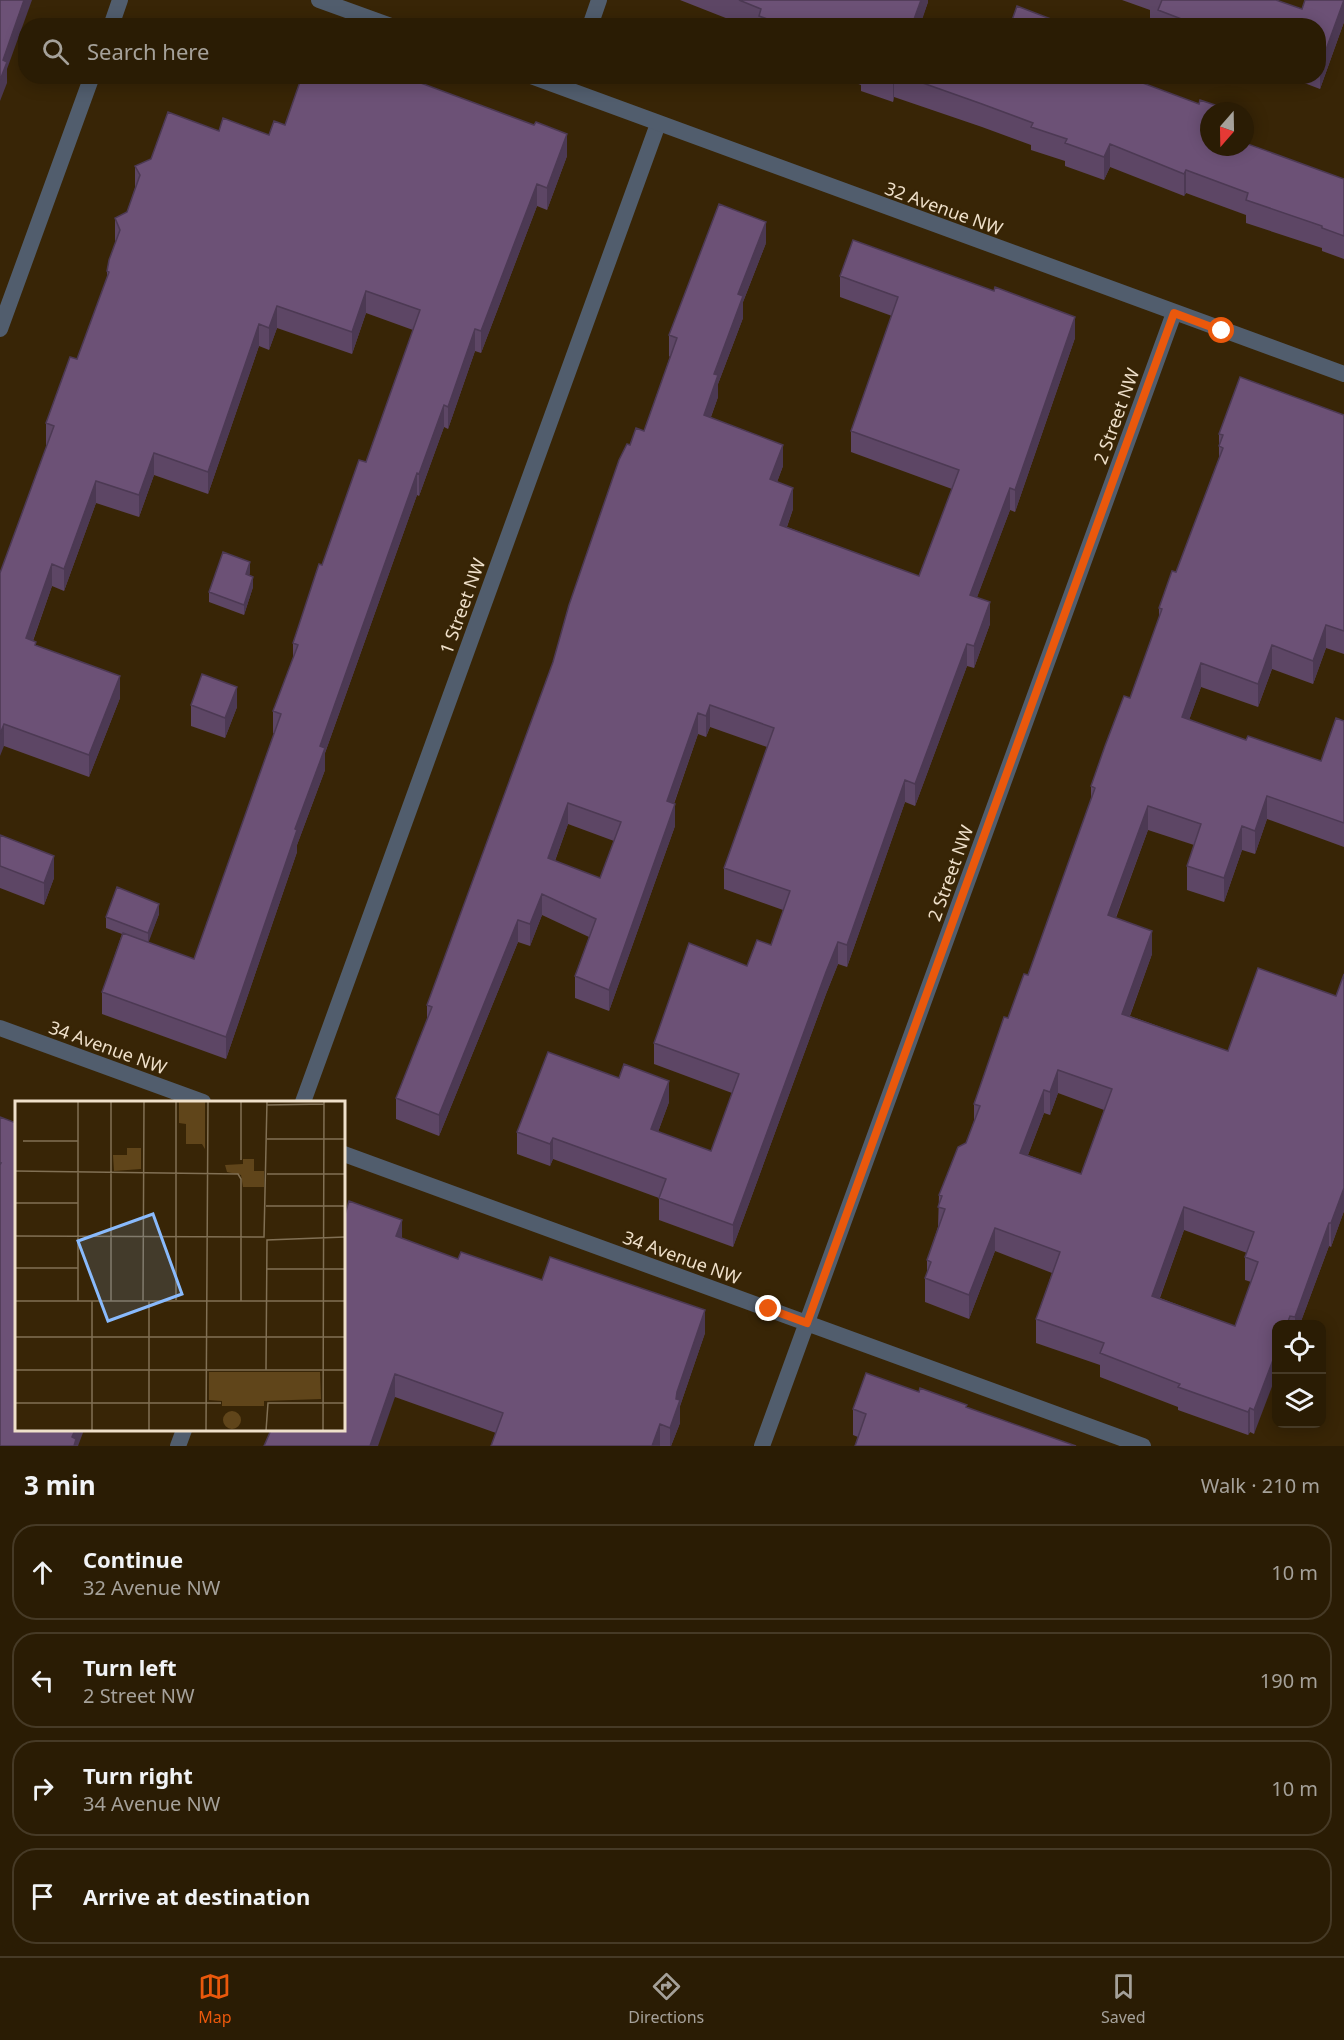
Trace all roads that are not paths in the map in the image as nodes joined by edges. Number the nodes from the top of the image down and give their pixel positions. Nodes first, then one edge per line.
1 (120, 0) edge
2 (319, 0) edge
3 (599, 0) edge
4 (114, 18) edge
5 (369, 18) edge
6 (593, 18) edge
7 (89, 84) edge
8 (571, 84) edge
9 (658, 124) junction
10 (1174, 313) junction
11 (0, 329) edge
12 (1344, 374) edge
13 (0, 1028) edge
14 (200, 1101) edge
15 (303, 1101) edge
16 (345, 1154) edge
17 (807, 1323) junction
18 (184, 1431) edge
19 (178, 1446) edge
20 (762, 1446) edge
21 (1143, 1446) edge

1 - 4 street
2 - 5 street
3 - 6 street
7 - 11 street
8 - 9 street, 32 Avenue NW
9 - 10 street, 32 Avenue NW
9 - 15 street, 1 Street NW
10 - 12 street, 32 Avenue NW
10 - 17 street, 2 Street NW
13 - 14 street, 34 Avenue NW
16 - 17 street, 34 Avenue NW
17 - 20 street, 2 Street NW
17 - 21 street, 34 Avenue NW
18 - 19 street

